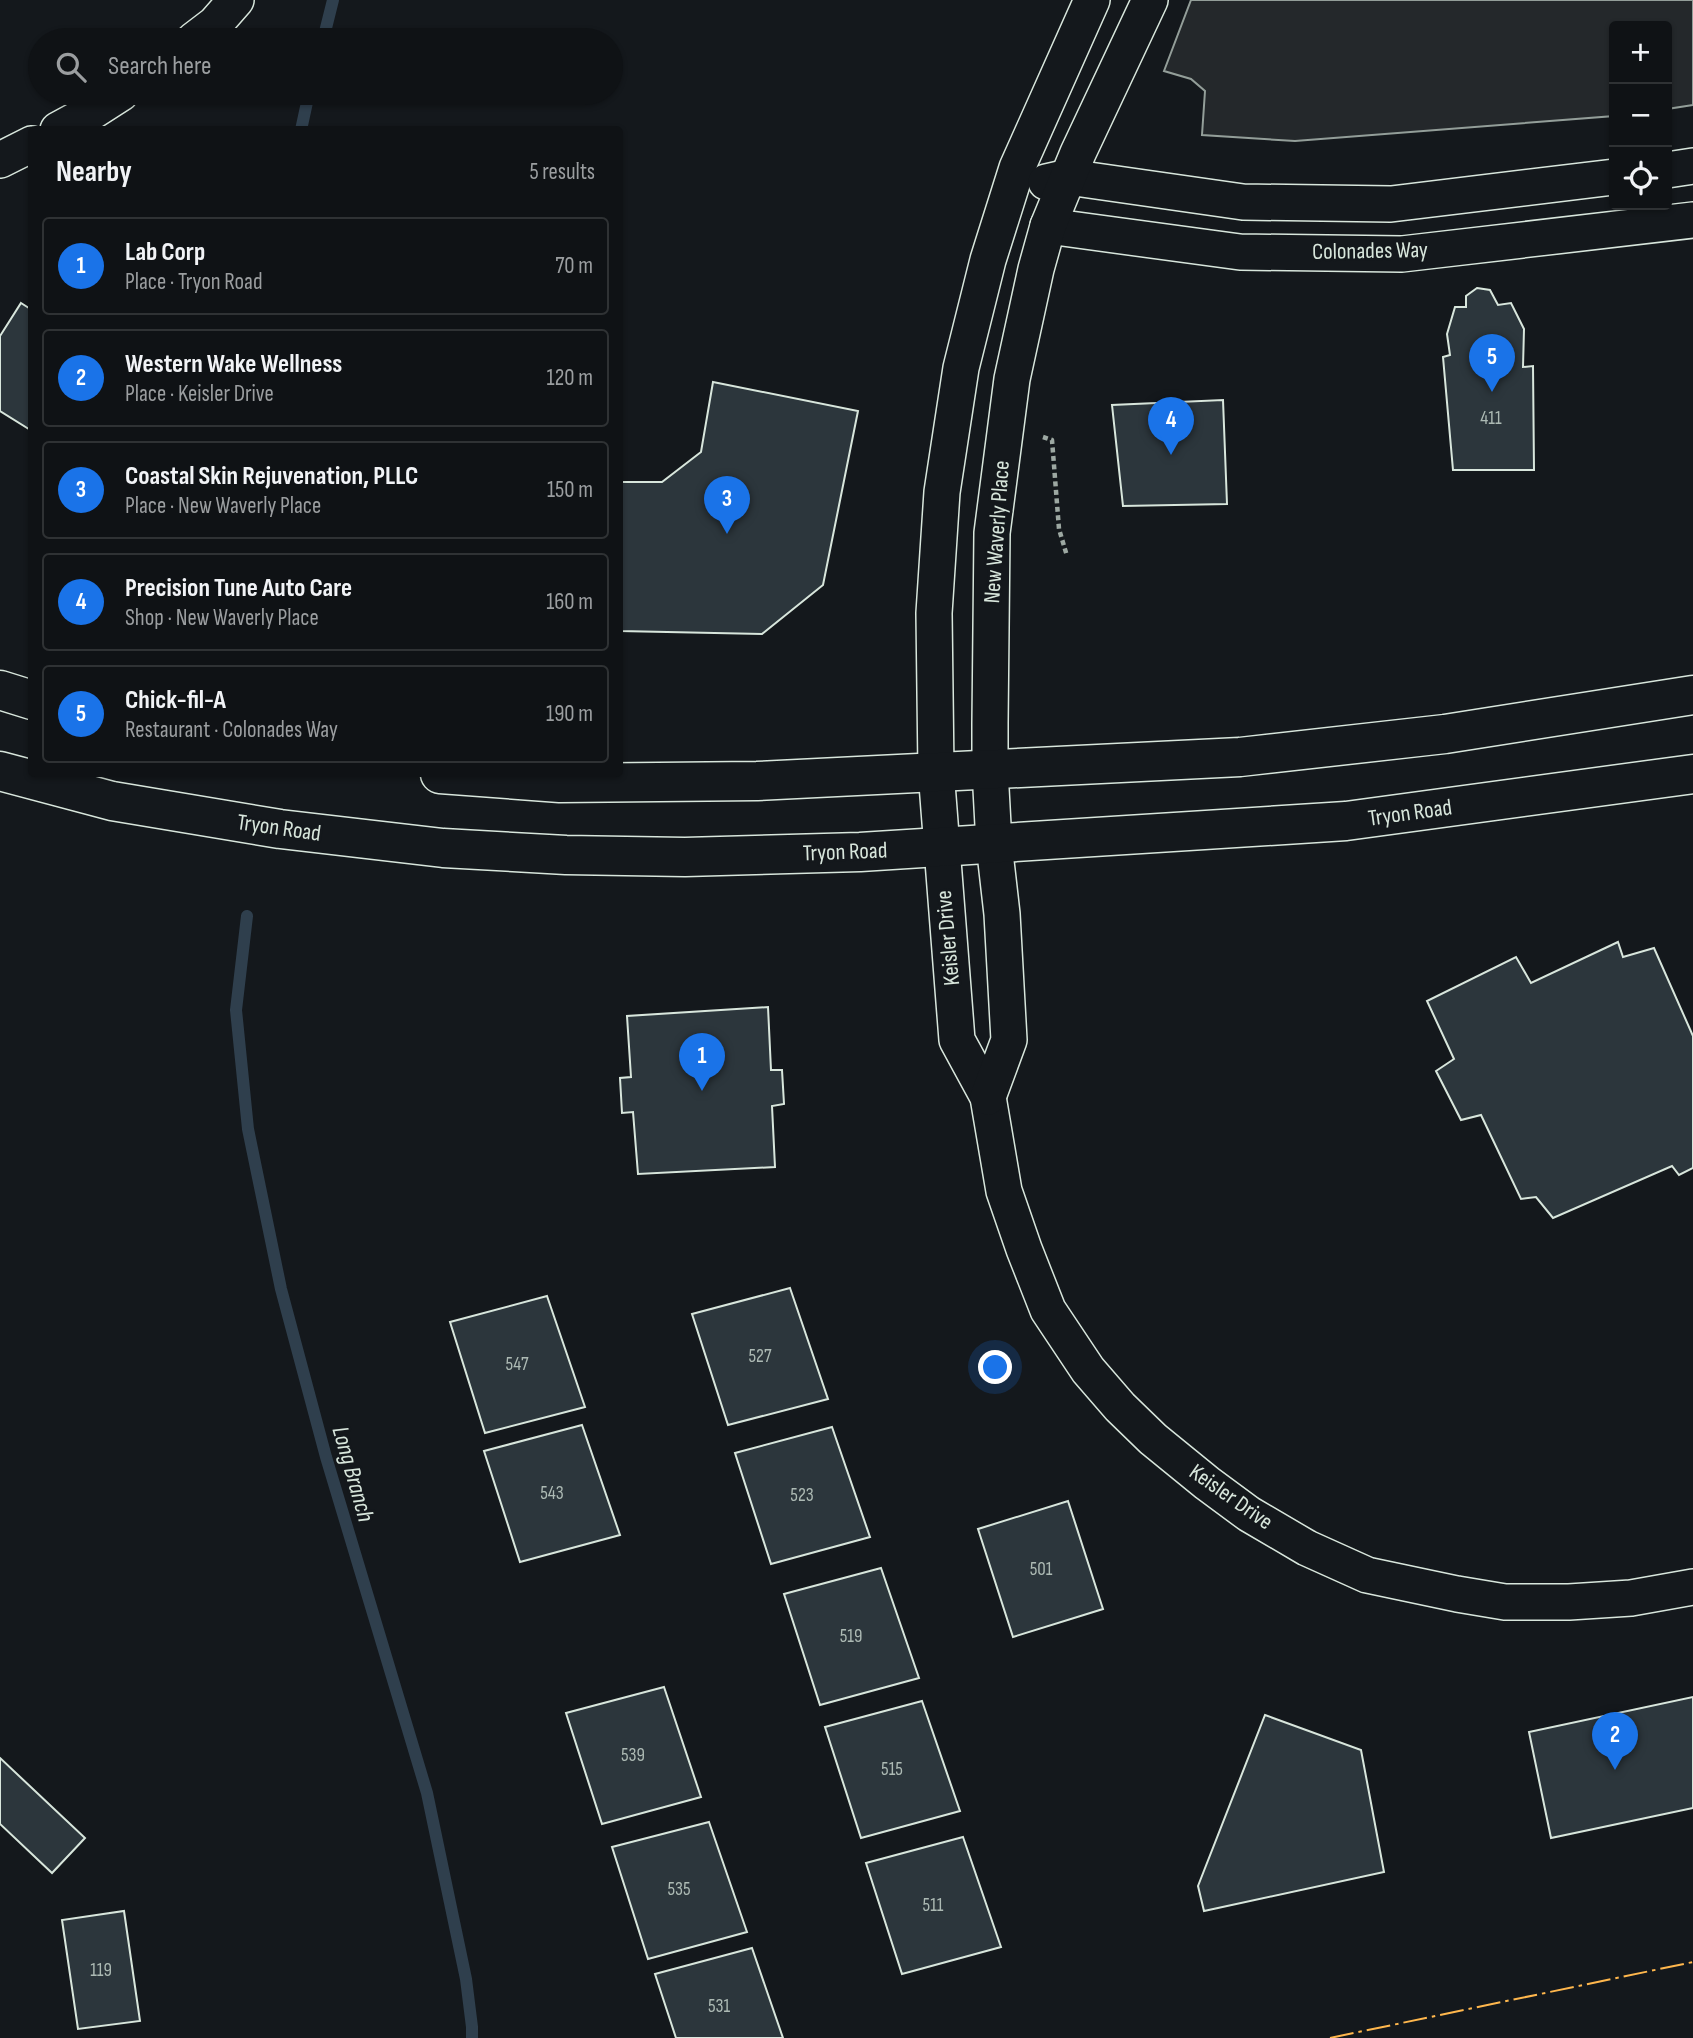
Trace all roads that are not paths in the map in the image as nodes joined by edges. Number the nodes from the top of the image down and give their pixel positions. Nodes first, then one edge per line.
1 (236, 0) edge
2 (1092, 0) edge
3 (1150, 0) edge
4 (210, 28) edge
5 (102, 105) edge
6 (65, 126) edge
7 (28, 146) edge
8 (0, 160) edge
9 (1693, 166) edge
10 (1672, 169) edge
11 (1068, 177) junction
12 (1609, 178) edge
13 (1009, 191) junction
14 (1693, 220) edge
15 (1048, 226) junction
16 (0, 691) edge
17 (1693, 695) edge
18 (28, 699) edge
19 (990, 770) junction
20 (0, 771) edge
21 (936, 771) junction
22 (1693, 774) edge
23 (480, 777) edge
24 (994, 844) junction
25 (941, 847) junction
26 (988, 1097) junction
27 (1693, 1587) edge

1 - 4 street
2 - 13 street
3 - 11 street, New Waverly Place
5 - 6 street
7 - 8 street
9 - 10 street
11 - 12 street, Colonades Way
11 - 13 street, Colonades Way
11 - 15 street, New Waverly Place
13 - 15 street
13 - 21 street
14 - 15 street, Colonades Way
15 - 19 street, New Waverly Place
16 - 18 main road
17 - 19 main road
19 - 21 main road
19 - 24 street, New Waverly Place
20 - 25 main road, Tryon Road
21 - 23 main road
21 - 25 street, Keisler Drive
22 - 24 main road, Tryon Road
24 - 25 main road, Tryon Road
24 - 26 street, Keisler Drive
25 - 26 street, Keisler Drive
26 - 27 street, Keisler Drive

